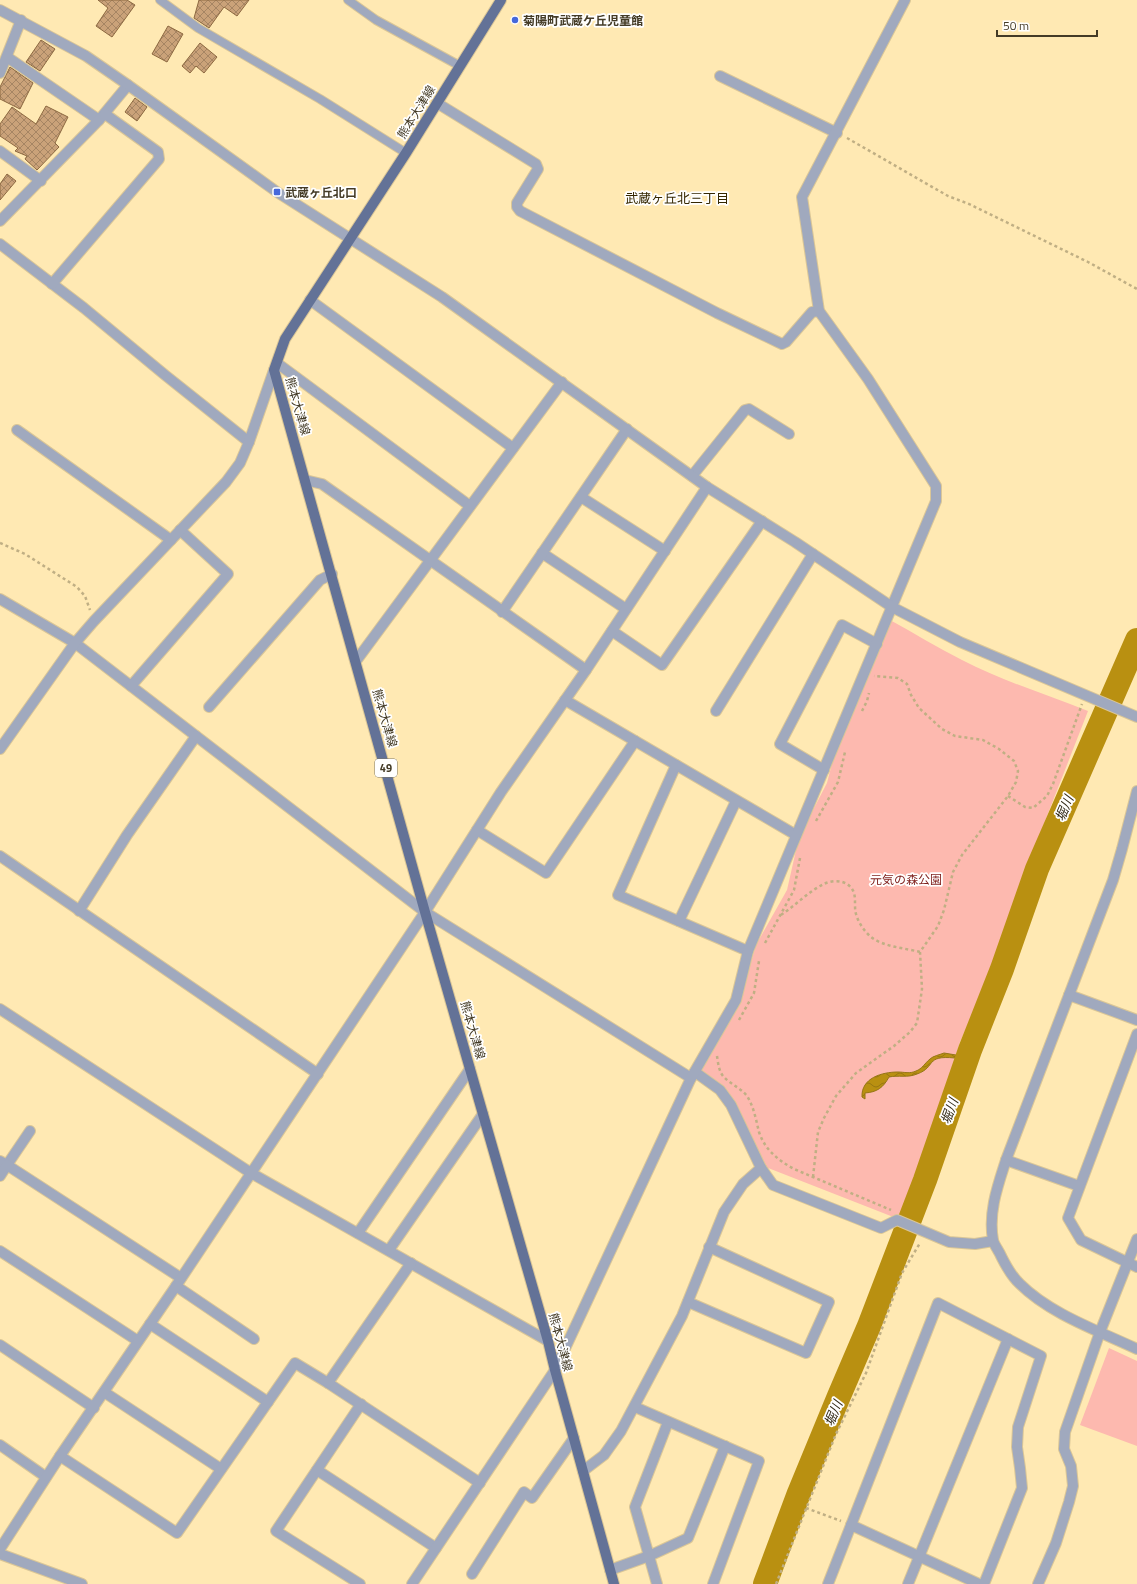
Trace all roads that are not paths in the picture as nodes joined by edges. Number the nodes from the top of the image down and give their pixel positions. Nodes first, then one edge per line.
1 (160, 0) edge
2 (348, 0) edge
3 (501, 0) edge
4 (905, 0) edge
5 (0, 10) edge
6 (21, 20) junction
7 (7, 58) junction
8 (460, 66) junction
9 (0, 73) edge
10 (720, 76) dead end
11 (128, 85) junction
12 (438, 103) junction
13 (102, 117) junction
14 (837, 133) junction
15 (0, 151) edge
16 (406, 153) junction
17 (40, 181) junction
18 (0, 221) edge
19 (350, 239) junction
20 (0, 244) edge
21 (52, 284) junction
22 (310, 300) junction
23 (819, 311) junction
24 (276, 366) junction
25 (562, 382) junction
26 (627, 429) junction
27 (17, 430) dead end
28 (789, 434) dead end
29 (249, 442) junction
30 (513, 448) junction
31 (692, 476) junction
32 (306, 480) junction
33 (708, 487) junction
34 (581, 497) junction
35 (470, 506) junction
36 (762, 521) junction
37 (180, 530) junction
38 (171, 540) junction
39 (665, 551) junction
40 (542, 553) junction
41 (813, 554) junction
42 (430, 561) junction
43 (332, 574) junction
44 (0, 599) edge
45 (892, 606) junction
46 (626, 609) junction
47 (502, 612) junction
48 (612, 631) junction
49 (75, 643) junction
50 (876, 644) junction
51 (356, 661) junction
52 (586, 670) junction
53 (131, 686) junction
54 (565, 700) junction
55 (209, 707) dead end
56 (716, 711) dead end
57 (1137, 717) edge
58 (196, 736) junction
59 (635, 741) junction
60 (0, 748) edge
61 (676, 765) junction
62 (824, 770) junction
63 (1137, 791) edge
64 (736, 801) junction
65 (1136, 801) edge
66 (477, 830) junction
67 (796, 835) junction
68 (0, 856) edge
69 (80, 911) junction
70 (425, 912) junction
71 (680, 921) junction
72 (748, 950) junction
73 (1069, 995) junction
74 (0, 1009) edge
75 (1137, 1020) edge
76 (1137, 1034) edge
77 (470, 1069) junction
78 (318, 1074) junction
79 (693, 1075) junction
80 (483, 1114) junction
81 (30, 1131) dead end
82 (1006, 1160) junction
83 (3, 1163) edge
84 (761, 1168) junction
85 (251, 1173) junction
86 (0, 1176) edge
87 (1079, 1186) junction
88 (358, 1233) junction
89 (1137, 1239) edge
90 (993, 1241) junction
91 (709, 1247) junction
92 (389, 1250) junction
93 (0, 1251) edge
94 (411, 1263) junction
95 (1132, 1265) edge
96 (178, 1282) junction
97 (688, 1302) junction
98 (150, 1324) junction
99 (1100, 1332) junction
100 (254, 1339) dead end
101 (1008, 1339) junction
102 (138, 1341) junction
103 (548, 1341) junction
104 (0, 1345) edge
105 (1137, 1349) edge
106 (555, 1370) junction
107 (328, 1383) junction
108 (104, 1392) junction
109 (268, 1402) junction
110 (361, 1404) junction
111 (634, 1407) junction
112 (94, 1408) junction
113 (668, 1422) junction
114 (574, 1438) junction
115 (0, 1445) edge
116 (725, 1446) junction
117 (60, 1456) junction
118 (221, 1469) junction
119 (317, 1470) junction
120 (583, 1471) junction
121 (46, 1477) junction
122 (480, 1483) junction
123 (851, 1525) junction
124 (436, 1548) junction
125 (0, 1549) edge
126 (0, 1554) edge
127 (649, 1556) junction
128 (919, 1557) junction
129 (610, 1570) junction
130 (472, 1574) dead end
131 (82, 1584) edge
132 (360, 1584) edge
133 (412, 1584) edge
134 (614, 1584) edge
135 (657, 1584) edge
136 (712, 1584) edge
137 (828, 1584) edge
138 (908, 1584) edge
139 (979, 1584) edge
140 (984, 1584) edge
141 (1038, 1584) edge

1 - 16 lane
2 - 8 lane
3 - 8 main road, 熊本大津線
4 - 14 street
5 - 6 street
6 - 7 street
6 - 11 street
7 - 9 street
7 - 13 street
8 - 12 main road, 熊本大津線
10 - 14 street
11 - 13 street
11 - 19 street
12 - 16 main road, 熊本大津線
12 - 23 street
13 - 17 street
13 - 21 street
14 - 23 street
15 - 17 street
16 - 19 main road, 熊本大津線
17 - 18 street
19 - 22 main road, 熊本大津線
19 - 25 street
20 - 21 street
21 - 29 street
22 - 24 main road, 熊本大津線
22 - 30 street
23 - 45 street
24 - 29 street
24 - 32 main road, 熊本大津線 / 49
24 - 35 street
25 - 26 street
25 - 30 street
26 - 31 street
26 - 34 street
27 - 38 street
28 - 31 street
29 - 37 street
30 - 35 street
31 - 33 street
32 - 42 street
32 - 43 main road, 熊本大津線 / 49
33 - 36 street
33 - 39 street
34 - 39 street
34 - 40 street
35 - 42 street
36 - 41 street
36 - 48 street
37 - 38 street
37 - 53 street
38 - 49 street
39 - 46 street
40 - 46 street
40 - 47 street
41 - 45 street
41 - 56 street
42 - 47 street
42 - 51 street
43 - 51 main road, 熊本大津線 / 49
43 - 55 street
44 - 49 street
45 - 50 street
45 - 57 street
46 - 48 street
47 - 52 street
48 - 52 street
49 - 53 street
49 - 60 street
50 - 62 street
50 - 62 street
51 - 70 main road, 熊本大津線 / 49
52 - 54 street
53 - 58 street
54 - 59 street
54 - 66 street
58 - 69 street
58 - 70 street
59 - 61 street
59 - 66 street
61 - 64 street
61 - 71 street
62 - 67 street
63 - 65 street
64 - 67 street
64 - 71 street
65 - 73 street
66 - 70 street
67 - 72 street
68 - 69 street
69 - 78 street
70 - 77 main road, 熊本大津線 / 49
70 - 78 street
70 - 79 street
71 - 72 street
72 - 79 street
73 - 75 street
73 - 82 street
74 - 85 street
76 - 87 street
77 - 80 main road, 熊本大津線 / 49
77 - 88 street
78 - 85 street
79 - 84 street
79 - 106 street
80 - 92 street
80 - 103 main road, 熊本大津線 / 49
81 - 83 street
82 - 87 street
82 - 90 street
83 - 86 street
83 - 96 street
84 - 90 street
84 - 91 street
85 - 88 street
85 - 96 street
87 - 95 street
88 - 92 street
89 - 95 street
90 - 99 street
91 - 97 street
91 - 97 street
92 - 94 street
93 - 102 street
94 - 103 street
94 - 107 street
95 - 99 street
96 - 98 street
96 - 100 street
97 - 111 street
98 - 102 street
98 - 109 street
99 - 105 street
99 - 141 street
101 - 123 street
101 - 128 street
101 - 140 street
102 - 108 street
103 - 106 main road, 熊本大津線 / 49
104 - 112 street
106 - 114 main road, 熊本大津線 / 49
106 - 122 street
107 - 109 street
107 - 110 street
108 - 112 street
108 - 118 street
109 - 118 street
110 - 119 street
110 - 122 street
111 - 113 street
111 - 120 street
112 - 117 street
113 - 116 street
113 - 127 street
114 - 120 main road, 熊本大津線 / 49
114 - 130 street
115 - 121 street
116 - 127 street
116 - 136 street
117 - 118 street
117 - 121 street
119 - 124 street
119 - 132 street
120 - 129 main road, 熊本大津線 / 49
121 - 125 street
122 - 124 street
123 - 128 street
123 - 137 street
124 - 133 street
126 - 131 street
127 - 129 street
127 - 135 street
128 - 138 street
128 - 139 street
129 - 134 main road, 熊本大津線 / 49

